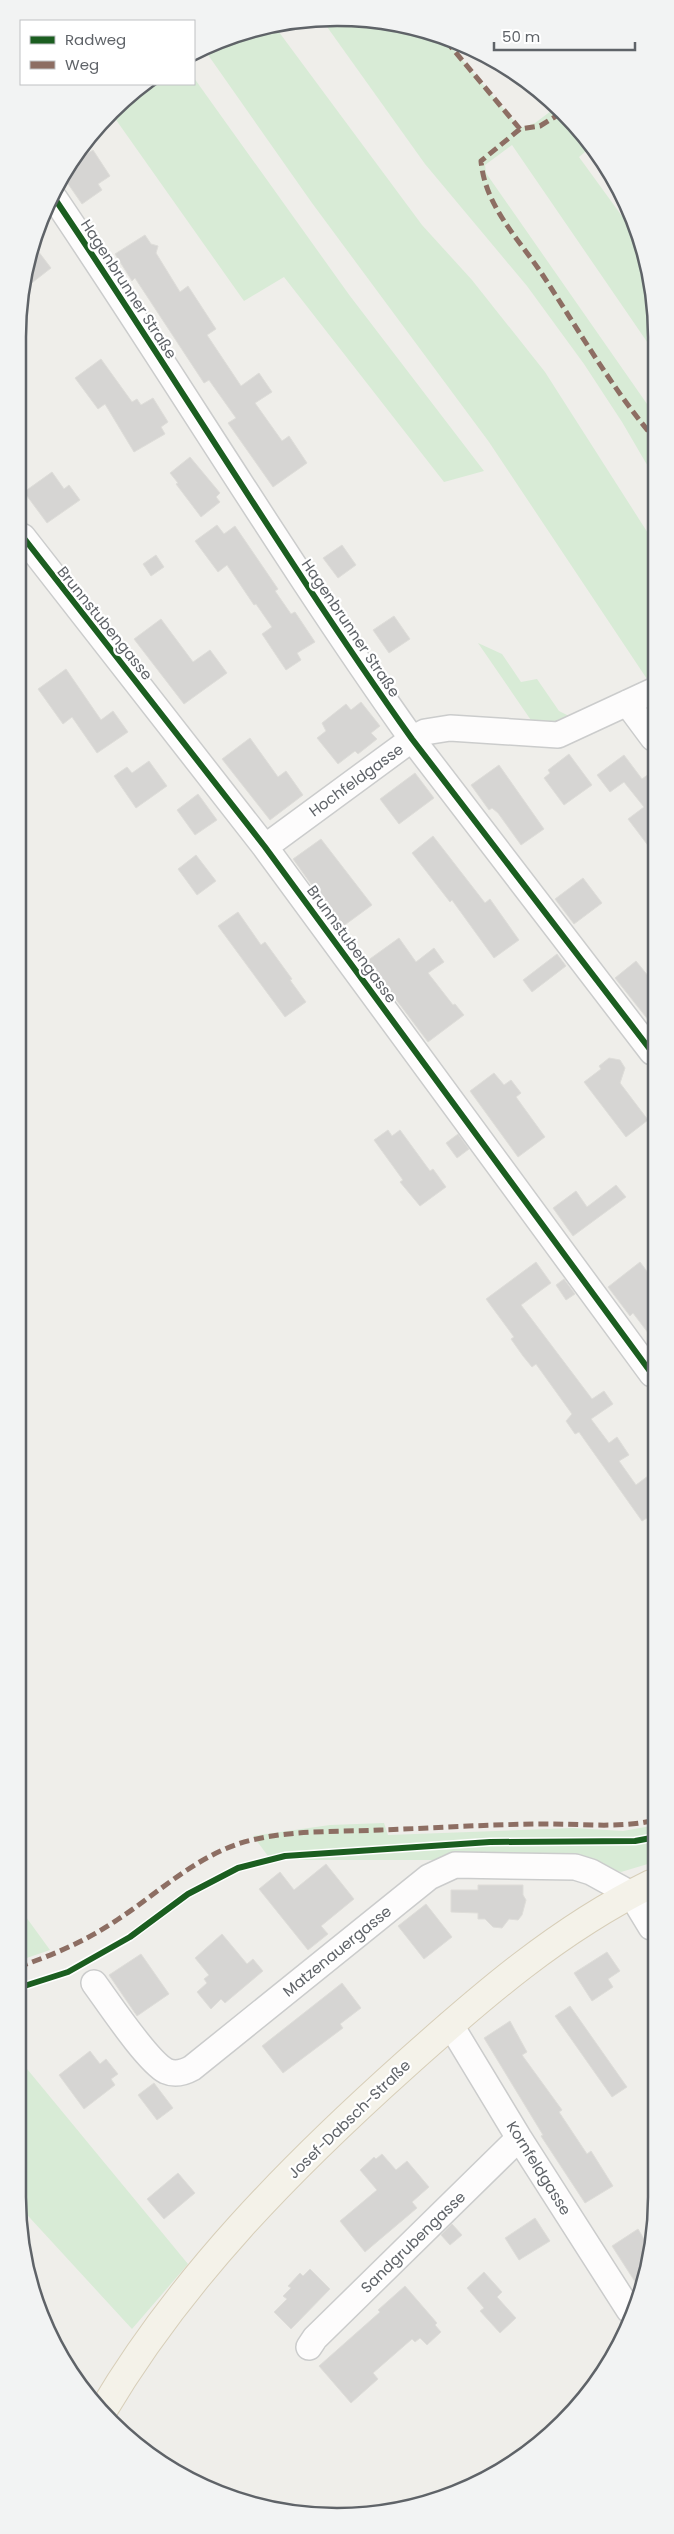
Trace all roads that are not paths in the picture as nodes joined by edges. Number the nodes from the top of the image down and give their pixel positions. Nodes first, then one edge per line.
1 (57, 202) edge
2 (26, 541) edge
3 (648, 692) edge
4 (627, 703) junction
5 (648, 731) edge
6 (412, 739) junction
7 (266, 847) junction
8 (648, 1047) edge
9 (648, 1369) edge
10 (641, 1889) edge
11 (648, 1916) edge
12 (94, 1983) dead end
13 (450, 2024) junction
14 (519, 2138) junction
15 (628, 2306) edge
16 (309, 2347) dead end
17 (106, 2405) edge

1 - 6 street, Hagenbrunner Straße
2 - 7 street, Brunnstubengasse
3 - 4 street, Hochfeldgasse
4 - 5 street
4 - 6 street, Hochfeldgasse
6 - 7 street, Hochfeldgasse
6 - 8 street, Hagenbrunner Straße
7 - 9 street, Brunnstubengasse
10 - 11 street
10 - 12 street, Matzenauergasse
10 - 13 main road, Josef-Dabsch-Straße
13 - 14 street, Kornfeldgasse
13 - 17 main road, Josef-Dabsch-Straße
14 - 15 street, Kornfeldgasse
14 - 16 street, Sandgrubengasse

